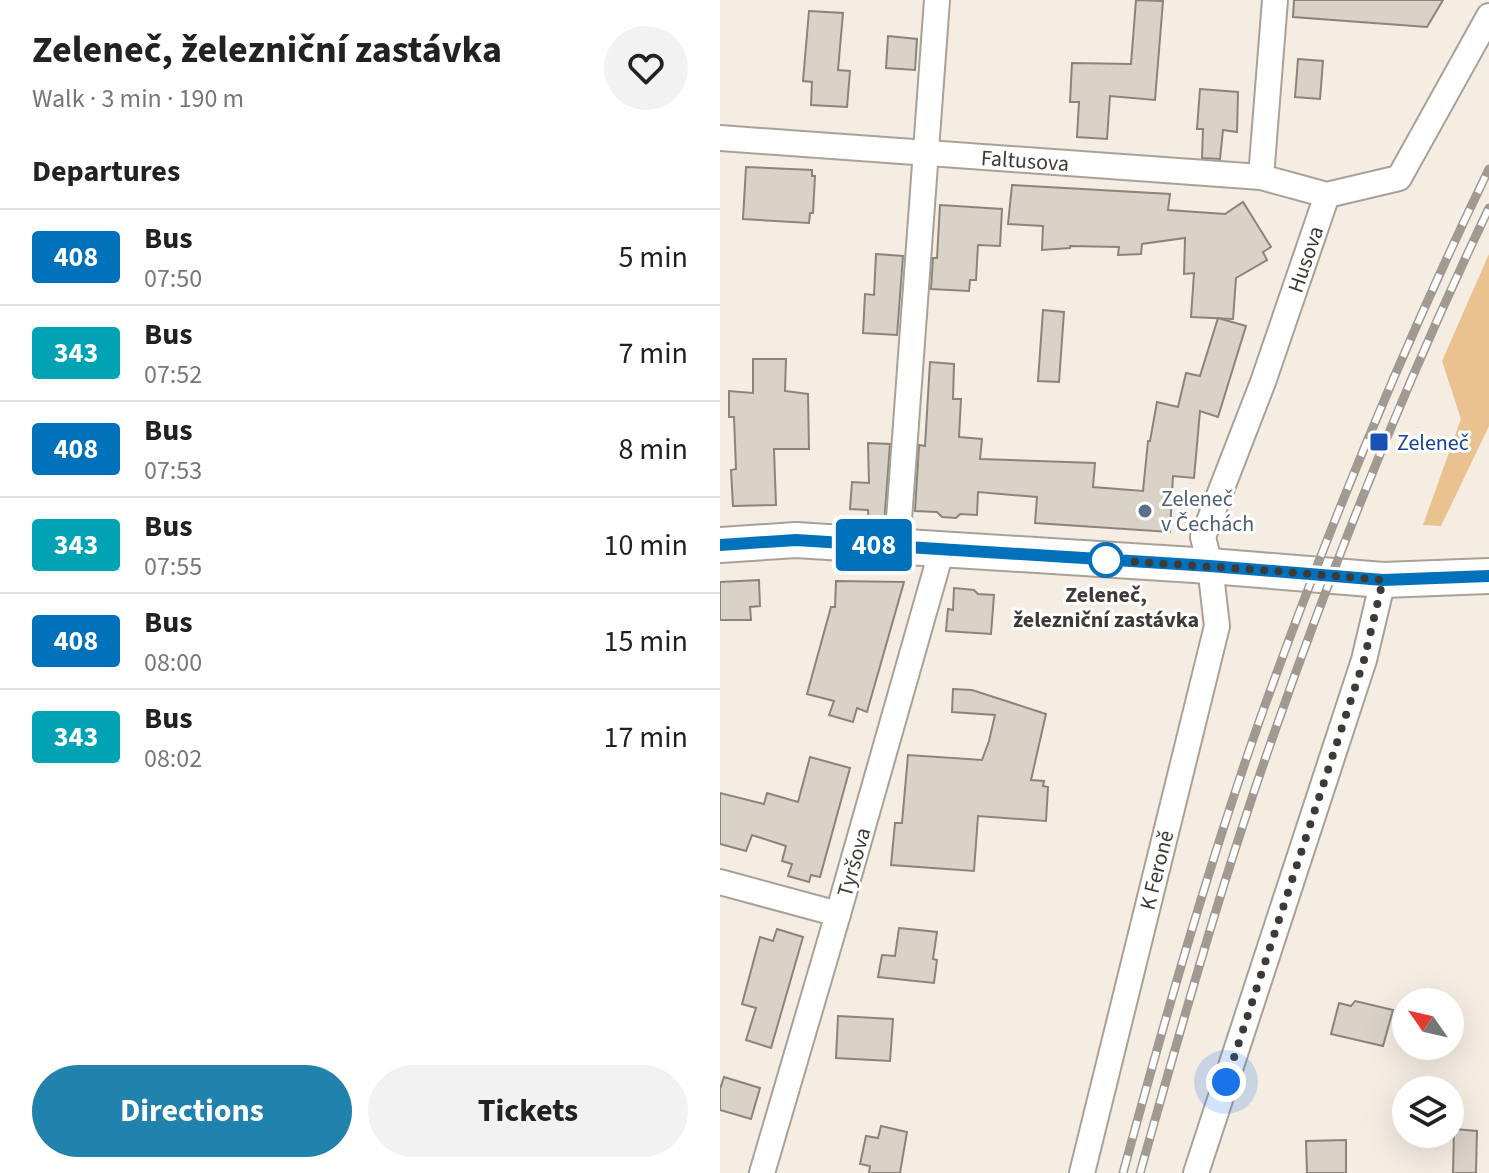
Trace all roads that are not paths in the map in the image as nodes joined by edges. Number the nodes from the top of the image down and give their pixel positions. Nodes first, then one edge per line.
1 (937, 0) edge
2 (1275, 0) edge
3 (1489, 16) edge
4 (720, 138) edge
5 (927, 153) junction
6 (1261, 177) junction
7 (1327, 195) junction
8 (720, 545) edge
9 (897, 547) junction
10 (942, 549) junction
11 (1210, 566) junction
12 (1489, 576) edge
13 (1383, 580) junction
14 (720, 882) edge
15 (838, 914) junction
16 (762, 1173) edge
17 (1082, 1173) edge
18 (1196, 1173) edge

1 - 5 street
2 - 6 street
3 - 7 street
4 - 5 street, Faltusova
5 - 6 street, Faltusova
5 - 9 street
6 - 7 street, Faltusova
7 - 11 street, Husova
8 - 9 street
9 - 10 street
10 - 11 street
10 - 15 street, Tyršova
11 - 13 street
11 - 17 street, K Feroně
12 - 13 street
13 - 18 street
14 - 15 street
15 - 16 street, Tyršova

